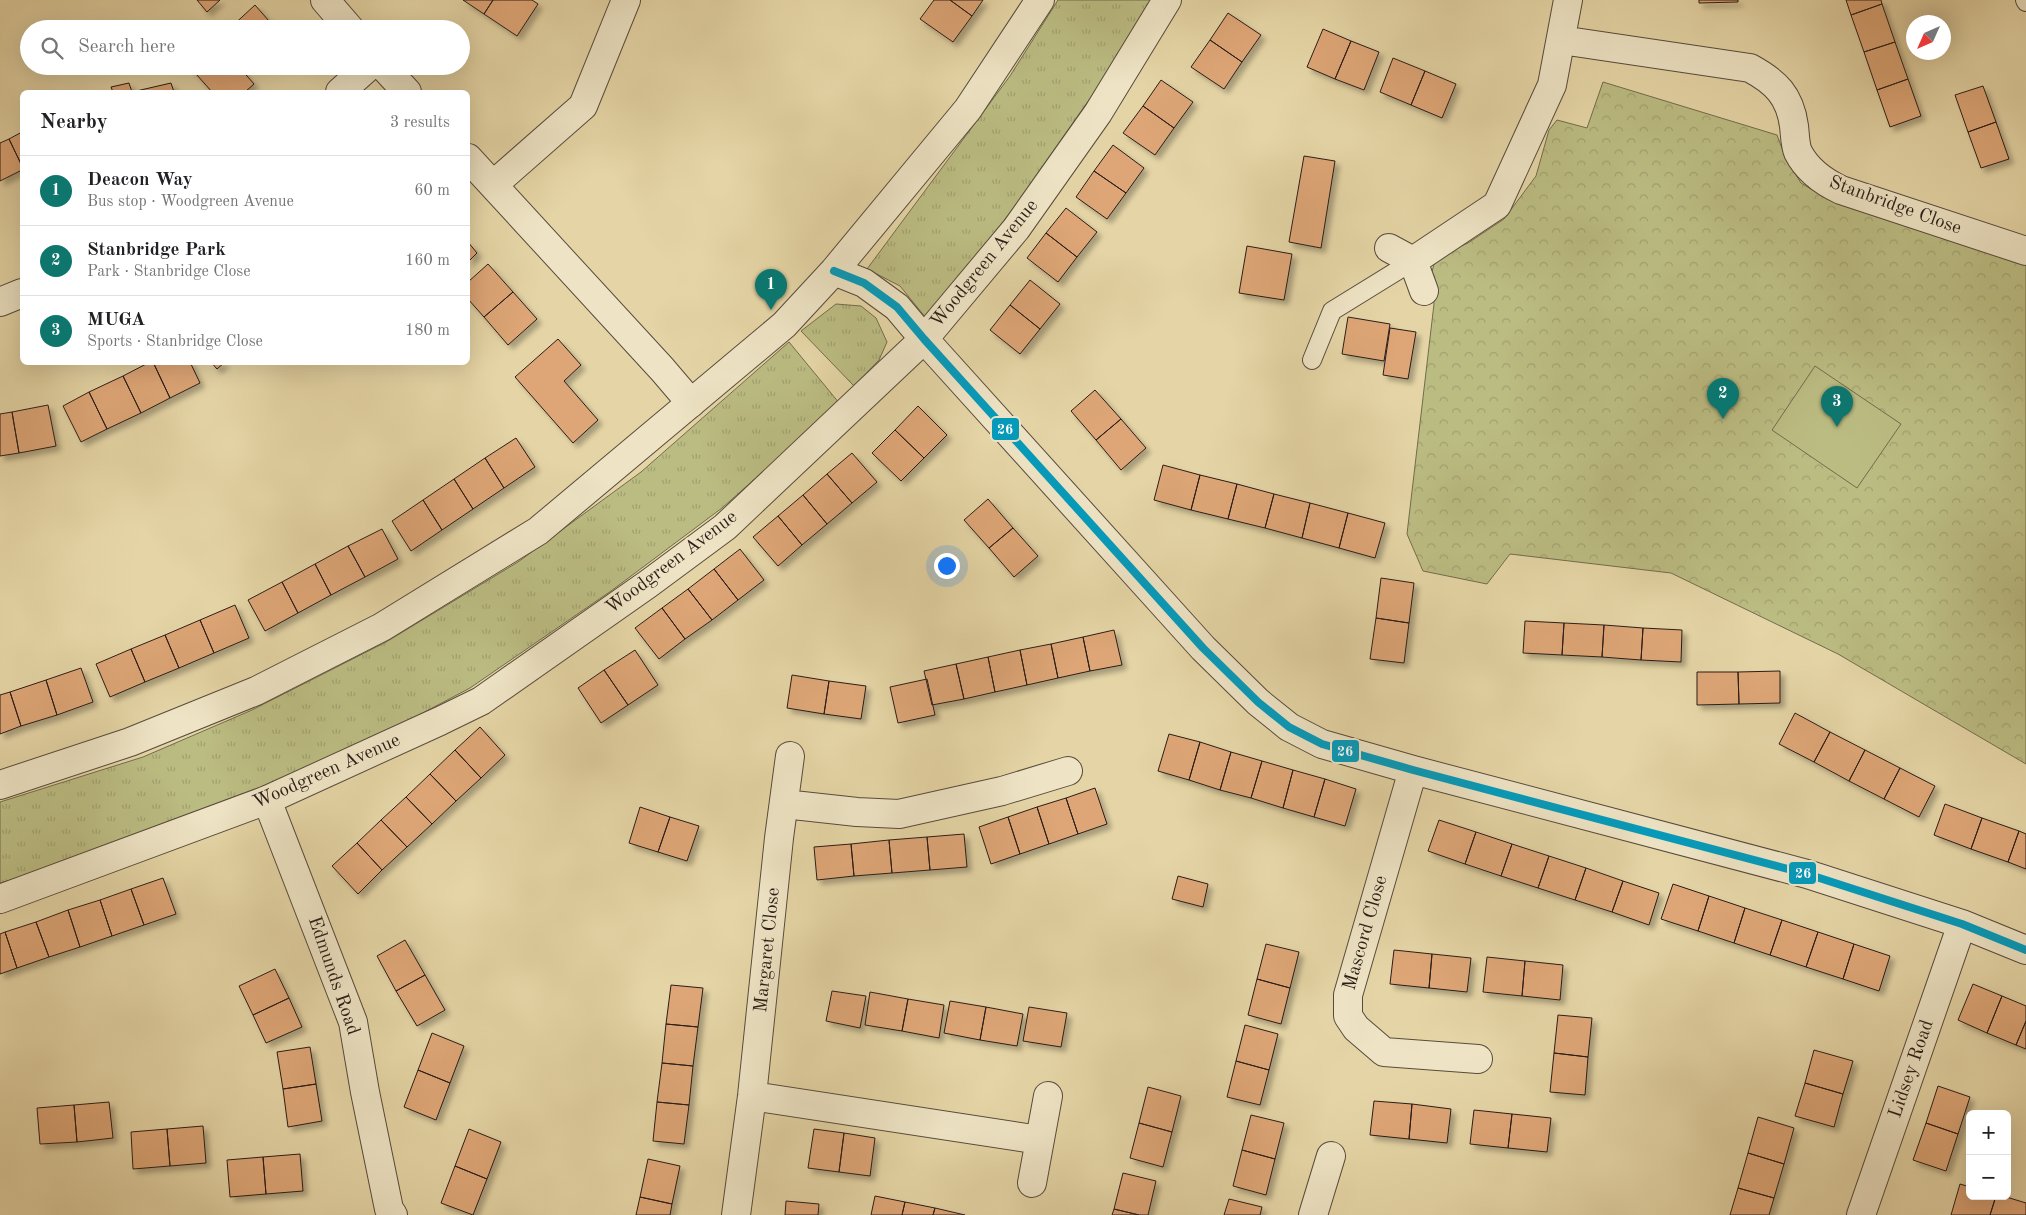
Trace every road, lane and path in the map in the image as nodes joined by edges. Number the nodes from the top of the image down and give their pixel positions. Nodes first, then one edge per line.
1 (325, 0) edge
2 (626, 0) edge
3 (1040, 0) edge
4 (1167, 0) edge
5 (1568, 0) edge
6 (342, 20) edge
7 (1561, 40) junction
8 (359, 75) edge
9 (391, 75) edge
10 (342, 90) edge
11 (405, 90) edge
12 (470, 160) edge
13 (493, 185) junction
14 (1388, 248) dead end
15 (2026, 251) edge
16 (1413, 261) junction
17 (834, 271) junction
18 (1424, 291) dead end
19 (20, 294) edge
20 (0, 302) edge
21 (924, 340) junction
22 (1312, 360) dead end
23 (691, 403) junction
24 (790, 756) dead end
25 (1413, 770) junction
26 (1068, 772) dead end
27 (0, 784) edge
28 (267, 800) junction
29 (784, 804) junction
30 (0, 899) edge
31 (1962, 924) junction
32 (2026, 950) edge
33 (1478, 1059) dead end
34 (752, 1096) junction
35 (1048, 1096) dead end
36 (1040, 1140) junction
37 (1331, 1156) dead end
38 (1032, 1184) dead end
39 (385, 1213) edge
40 (736, 1215) edge
41 (1312, 1215) edge
42 (1861, 1215) edge

1 - 6 street
2 - 13 street
3 - 17 street
4 - 21 street, Woodgreen Avenue
5 - 7 street
7 - 15 street, Stanbridge Close
7 - 16 street
8 - 10 street
9 - 11 street
12 - 13 street
13 - 23 street
14 - 16 street
16 - 18 street
16 - 22 lane
17 - 21 street
17 - 23 street
19 - 20 street
21 - 25 street
21 - 28 street, Woodgreen Avenue
23 - 27 street
24 - 29 street, Margaret Close
25 - 31 street
25 - 33 street, Mascord Close
26 - 29 street
28 - 30 street, Woodgreen Avenue
28 - 39 street, Edmunds Road
29 - 34 street, Margaret Close
31 - 32 street
31 - 42 street, Lidsey Road
34 - 36 street
34 - 40 street, Margaret Close
35 - 36 street
36 - 38 street
37 - 41 street

